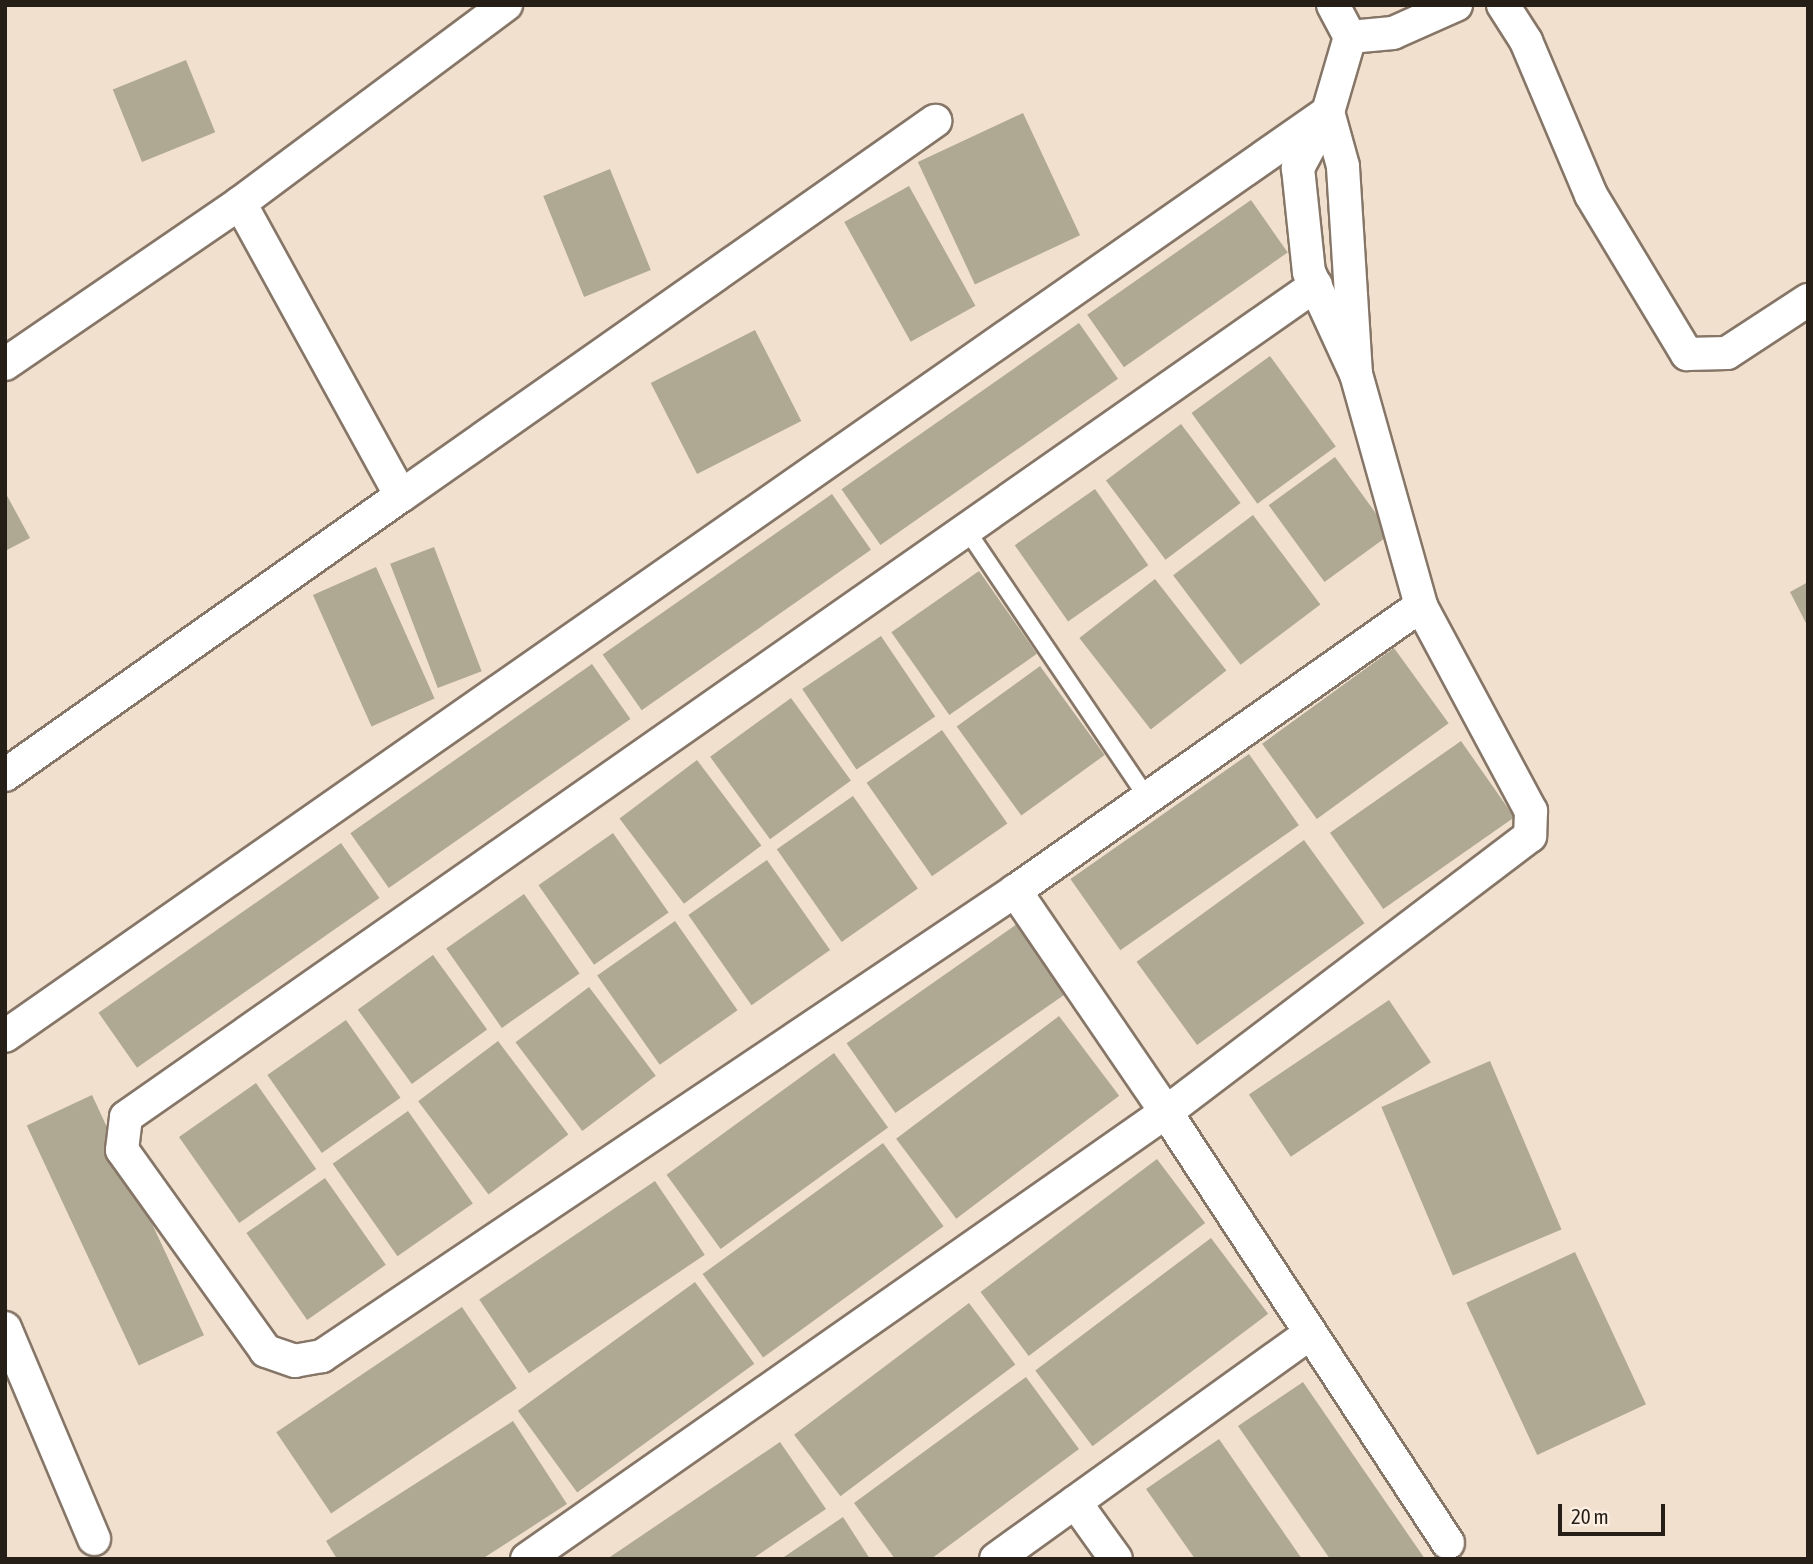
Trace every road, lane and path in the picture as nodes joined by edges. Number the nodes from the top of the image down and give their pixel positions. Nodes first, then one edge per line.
1 (506, 5) edge
2 (1334, 5) edge
3 (1456, 5) edge
4 (1503, 5) edge
5 (1350, 37) junction
6 (1328, 112) junction
7 (934, 121) dead end
8 (240, 203) junction
9 (1316, 285) junction
10 (1808, 300) edge
11 (5, 364) edge
12 (1356, 374) junction
13 (401, 496) junction
14 (968, 532) junction
15 (1421, 606) junction
16 (5, 775) edge
17 (1147, 797) junction
18 (1015, 891) junction
19 (5, 1036) edge
20 (1166, 1112) junction
21 (5, 1328) edge
22 (1310, 1333) junction
23 (1075, 1502) junction
24 (94, 1539) dead end
25 (1448, 1543) dead end
26 (527, 1559) edge
27 (996, 1559) edge
28 (1116, 1559) edge

1 - 8 street
2 - 5 street
3 - 5 street
4 - 10 street
5 - 6 street
6 - 9 street
6 - 12 street
6 - 19 street
7 - 13 street
8 - 11 street
8 - 13 street
9 - 12 street
9 - 14 street
12 - 15 street
13 - 16 street
14 - 17 lane
14 - 18 street
15 - 17 street
15 - 20 street
17 - 18 street
18 - 20 street
20 - 22 street
20 - 26 street
21 - 24 street
22 - 23 street
22 - 25 street
23 - 27 street
23 - 28 street

